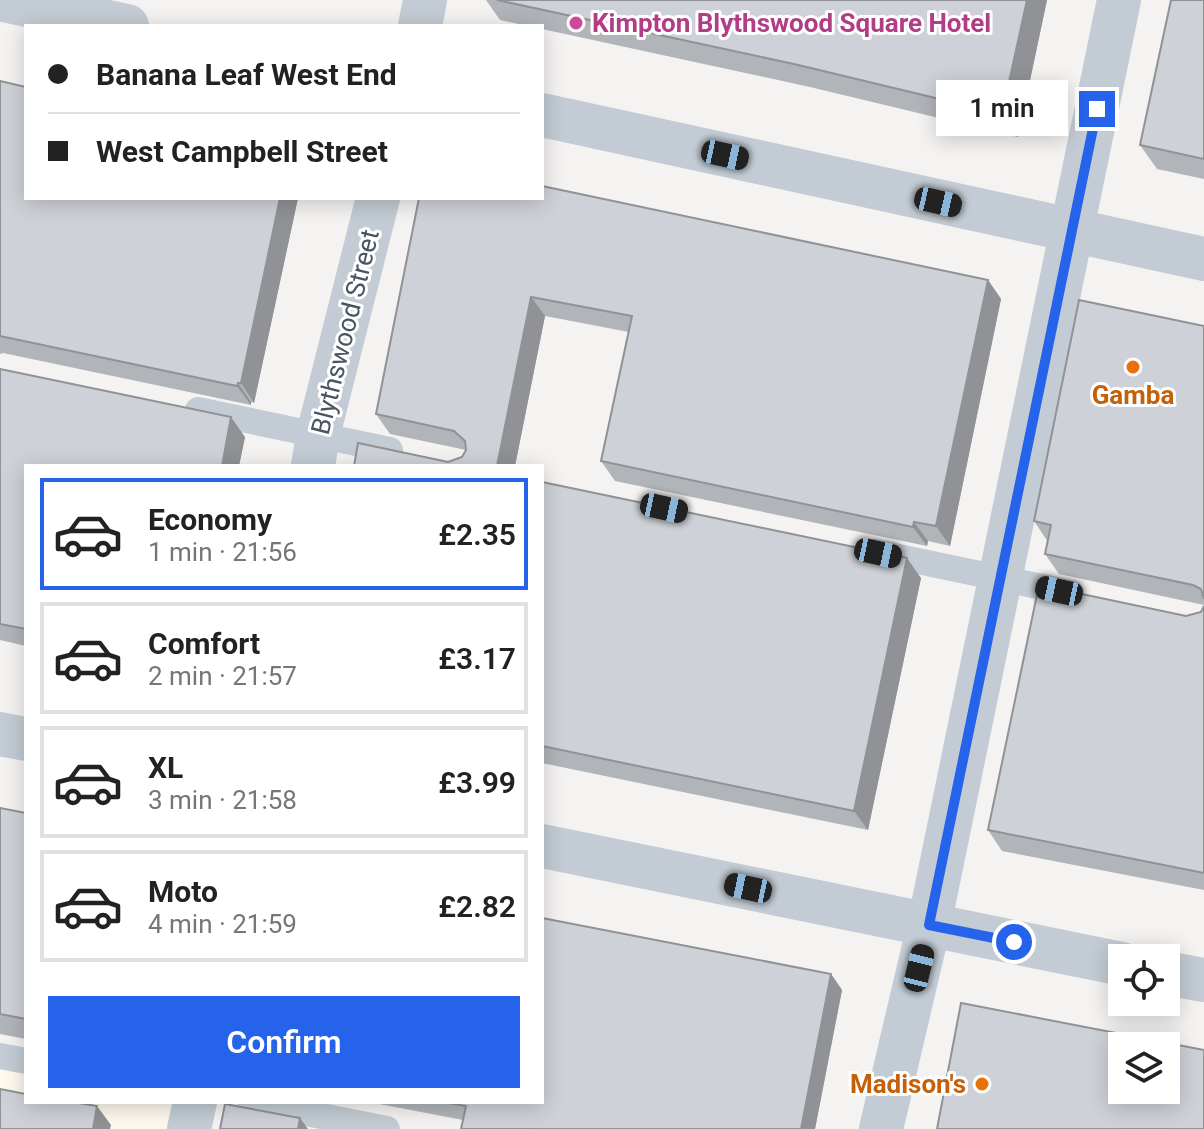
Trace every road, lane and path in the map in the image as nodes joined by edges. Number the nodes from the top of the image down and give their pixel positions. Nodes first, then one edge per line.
1 (4, 0) edge
2 (425, 0) edge
3 (1119, 0) edge
4 (118, 24) edge
5 (420, 24) edge
6 (544, 115) edge
7 (378, 200) edge
8 (1071, 231) junction
9 (1204, 259) edge
10 (167, 404) edge
11 (316, 451) edge
12 (420, 457) edge
13 (848, 547) edge
14 (1000, 579) junction
15 (1094, 598) edge
16 (0, 734) edge
17 (24, 739) edge
18 (544, 846) edge
19 (929, 925) junction
20 (1108, 961) edge
21 (1180, 976) edge
22 (1204, 980) edge
23 (0, 1056) edge
24 (24, 1061) edge
25 (195, 1104) edge
26 (260, 1104) edge
27 (189, 1129) edge
28 (387, 1129) edge
29 (881, 1129) edge

1 - 4 street
2 - 5 street
3 - 8 street
6 - 8 street
7 - 11 street, Blythswood Street
8 - 9 street
8 - 14 street
10 - 11 lane
11 - 12 lane
13 - 14 lane
14 - 15 lane
14 - 19 street
16 - 17 street
18 - 19 street
19 - 20 street
19 - 29 street
21 - 22 street
23 - 24 lane
25 - 27 street
26 - 28 lane

